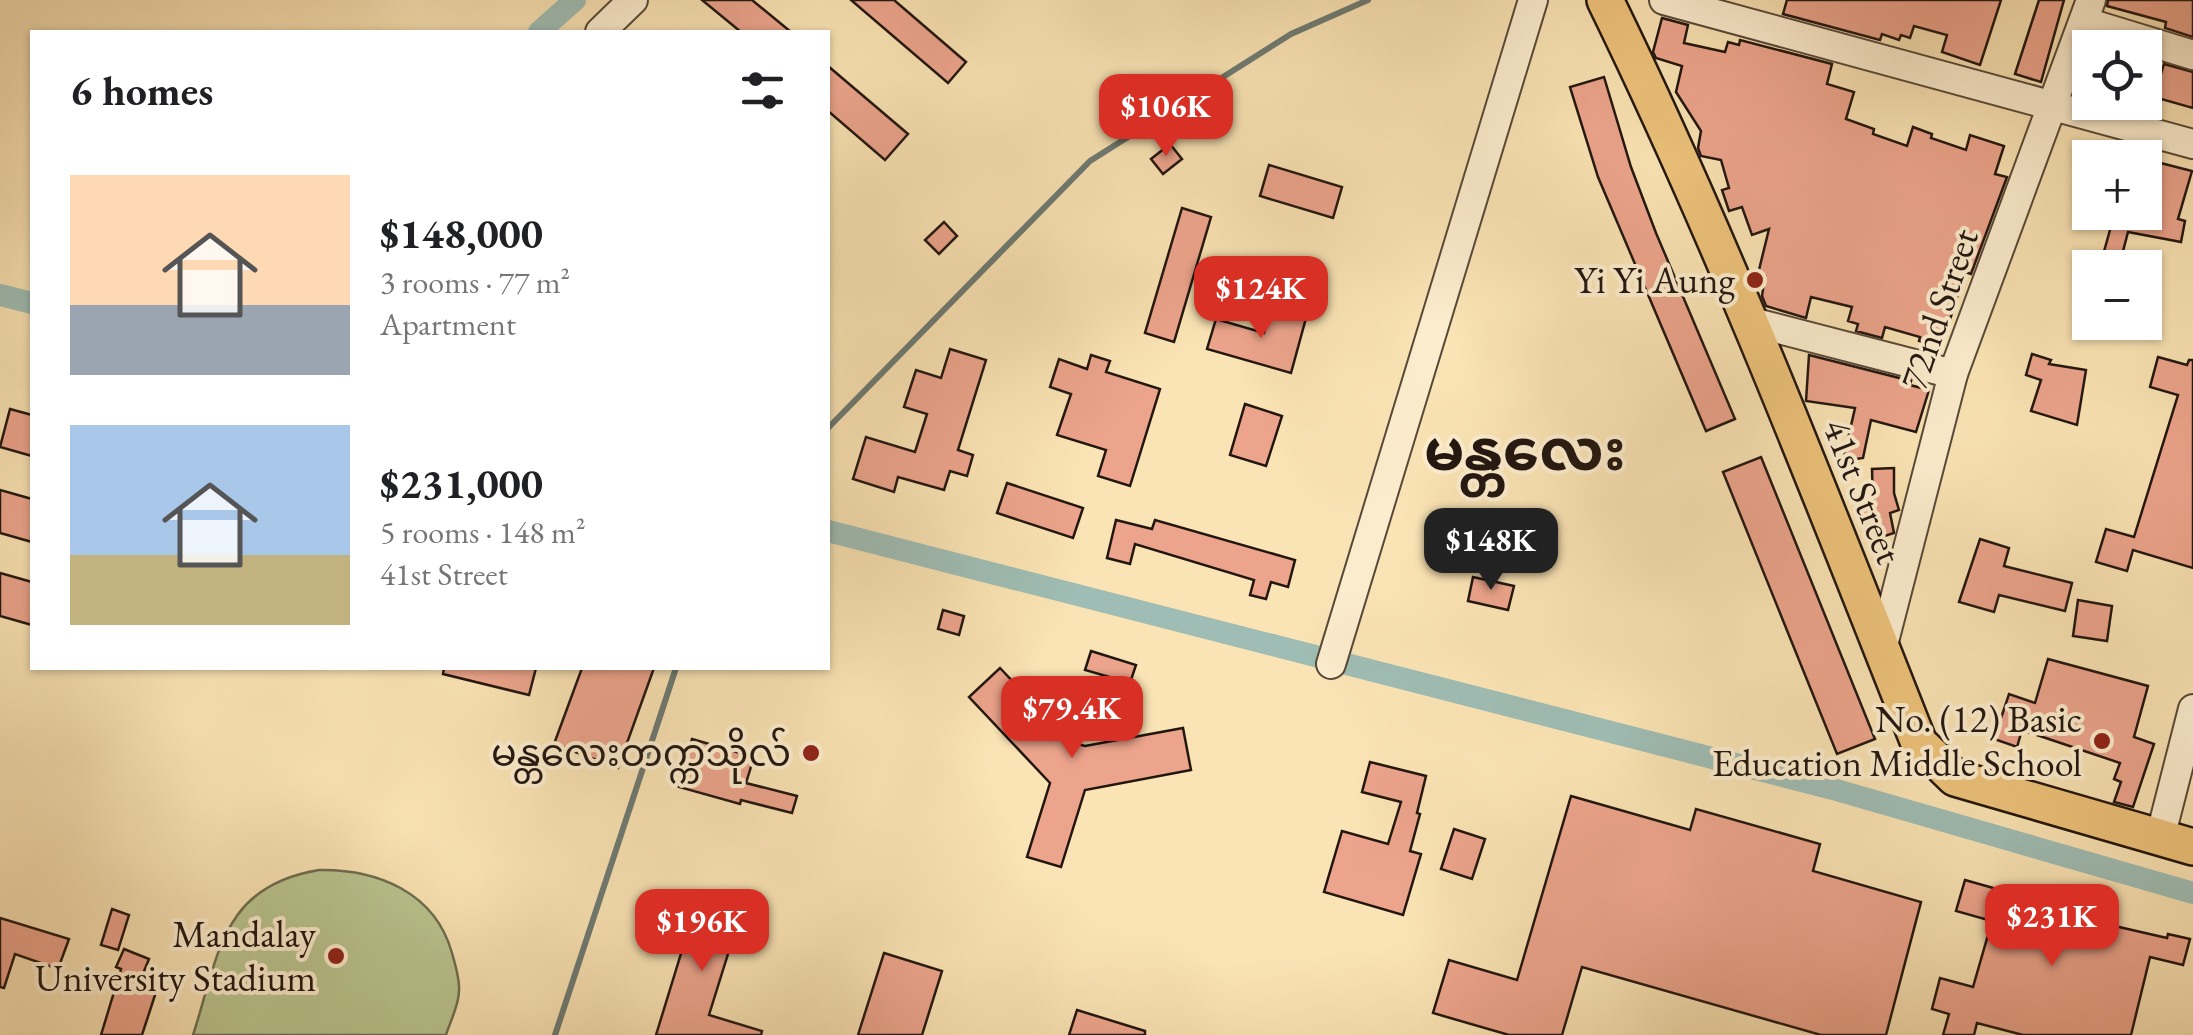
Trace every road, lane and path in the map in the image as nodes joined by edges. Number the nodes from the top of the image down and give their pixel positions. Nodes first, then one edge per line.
1 (633, 0) edge
2 (1533, 0) edge
3 (1605, 0) edge
4 (1664, 0) edge
5 (2088, 11) edge
6 (602, 30) edge
7 (2193, 55) edge
8 (2052, 104) junction
9 (2193, 144) edge
10 (1748, 322) junction
11 (1953, 374) junction
12 (1882, 649) junction
13 (1333, 655) dead end
14 (2193, 708) edge
15 (2176, 842) edge

1 - 6 street
2 - 13 street
3 - 10 main road, 41st Street
4 - 8 street
5 - 7 street
5 - 8 street, 72nd Street
8 - 9 street
8 - 11 street, 72nd Street
10 - 11 street
10 - 12 main road, 41st Street
11 - 12 street, 72nd Street
12 - 15 main road, 41st Street
14 - 15 street

